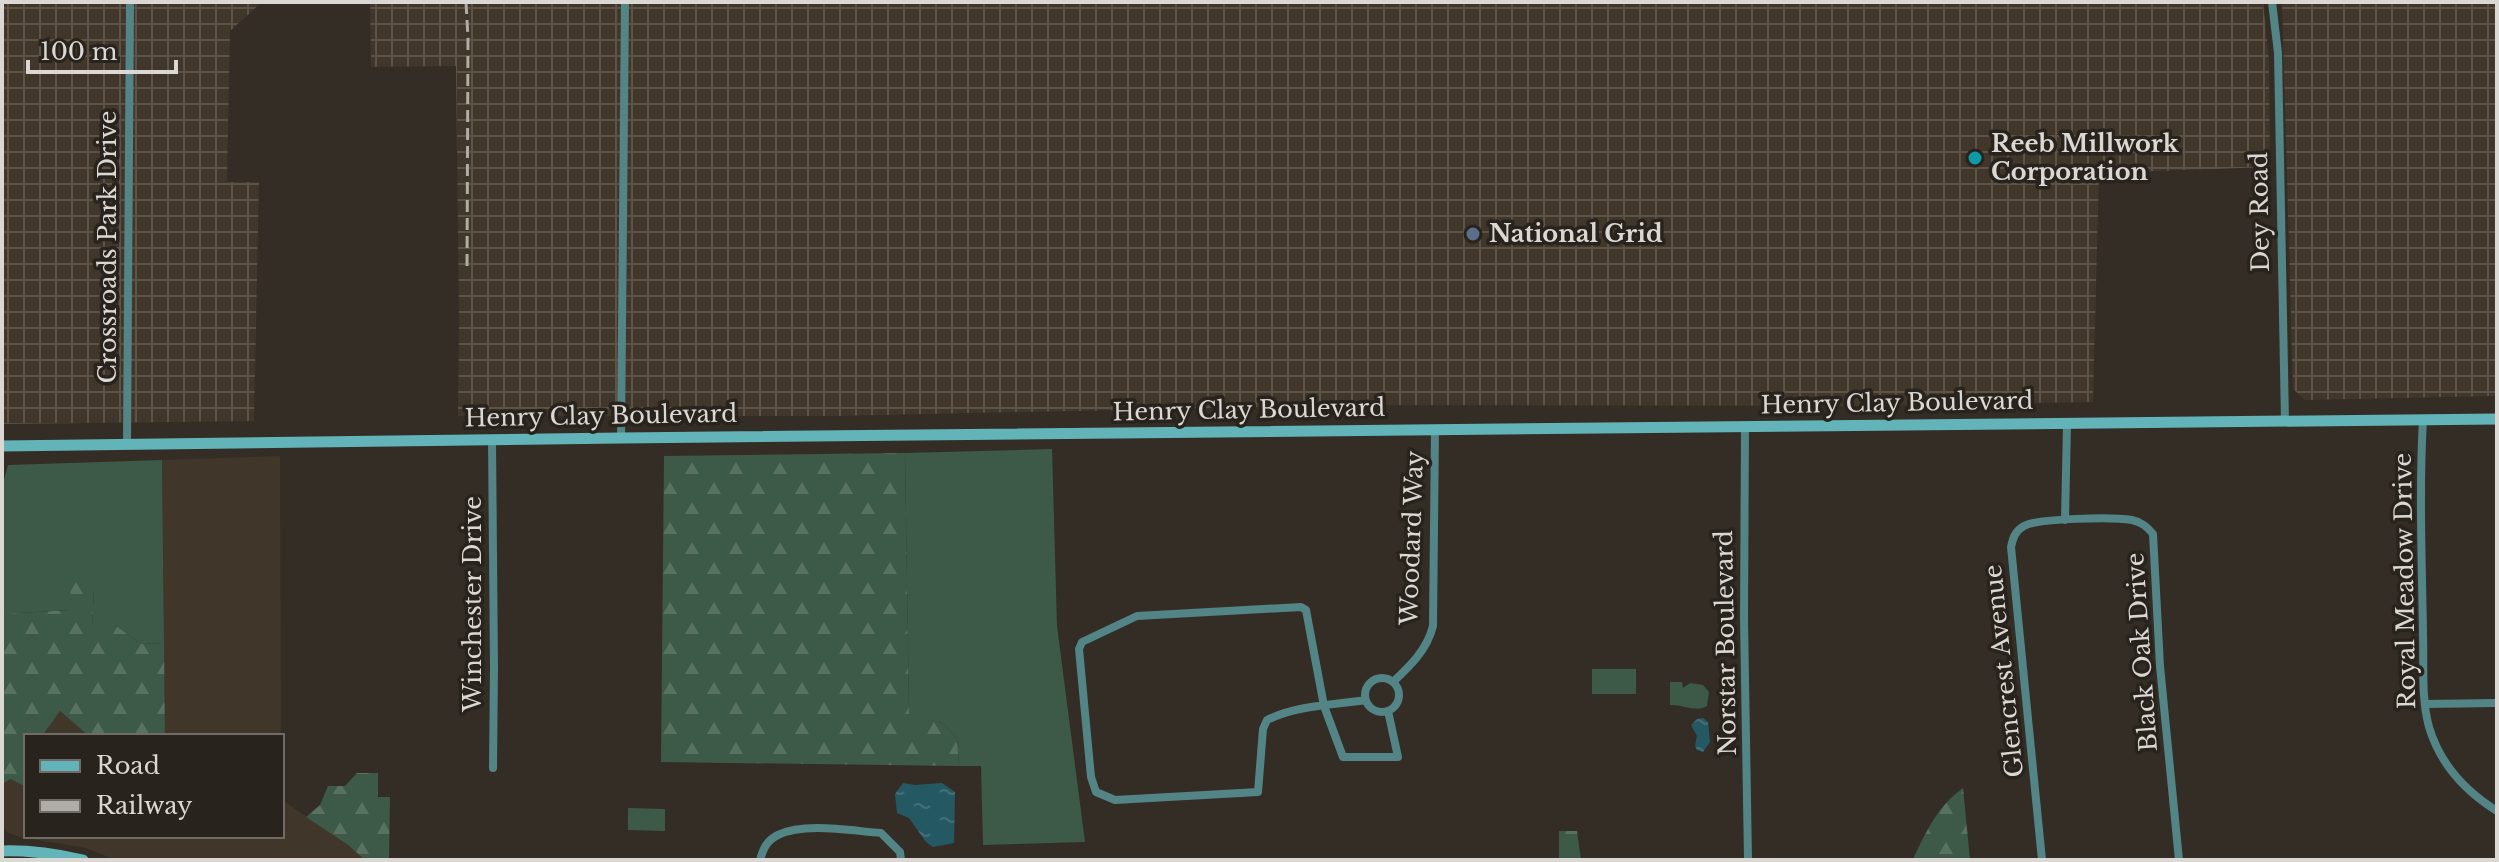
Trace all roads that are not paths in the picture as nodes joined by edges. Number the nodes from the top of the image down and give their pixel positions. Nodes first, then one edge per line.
1 (130, 2) edge
2 (625, 2) edge
3 (2272, 2) edge
4 (2423, 419) junction
5 (2497, 419) edge
6 (2285, 421) junction
7 (2067, 424) junction
8 (1745, 426) junction
9 (1435, 429) junction
10 (621, 438) junction
11 (492, 439) junction
12 (127, 444) junction
13 (2, 446) edge
14 (2065, 520) junction
15 (1393, 682) junction
16 (1366, 700) junction
17 (2497, 703) edge
18 (2425, 704) junction
19 (1324, 706) junction
20 (1388, 711) junction
21 (493, 768) dead end
22 (2497, 811) edge
23 (2, 851) edge
24 (83, 860) edge
25 (760, 860) edge
26 (901, 860) edge
27 (1748, 860) edge
28 (2042, 860) edge
29 (2179, 860) edge

1 - 12 street, Crossroads Park Drive
2 - 10 street
3 - 6 street, Dey Road
4 - 5 main road, Henry Clay Boulevard
4 - 6 main road, Henry Clay Boulevard
4 - 18 street, Royal Meadow Drive
6 - 7 main road, Henry Clay Boulevard
7 - 8 main road, Henry Clay Boulevard
7 - 14 street
8 - 9 main road, Henry Clay Boulevard
8 - 27 street, Norstar Boulevard
9 - 10 main road, Henry Clay Boulevard
9 - 15 street, Woodard Way
10 - 11 main road, Henry Clay Boulevard
11 - 12 main road, Henry Clay Boulevard
11 - 21 street, Winchester Drive
12 - 13 main road, Henry Clay Boulevard
14 - 28 street, Glencrest Avenue
14 - 29 street, Black Oak Drive
15 - 16 street, Woodard Way
15 - 20 street, Woodard Way
16 - 19 street, Woodard Way
16 - 20 street
17 - 18 street
18 - 22 street, Royal Meadow Drive
19 - 19 street, Woodard Way
19 - 20 street, Woodard Way
23 - 24 main road
25 - 26 street

